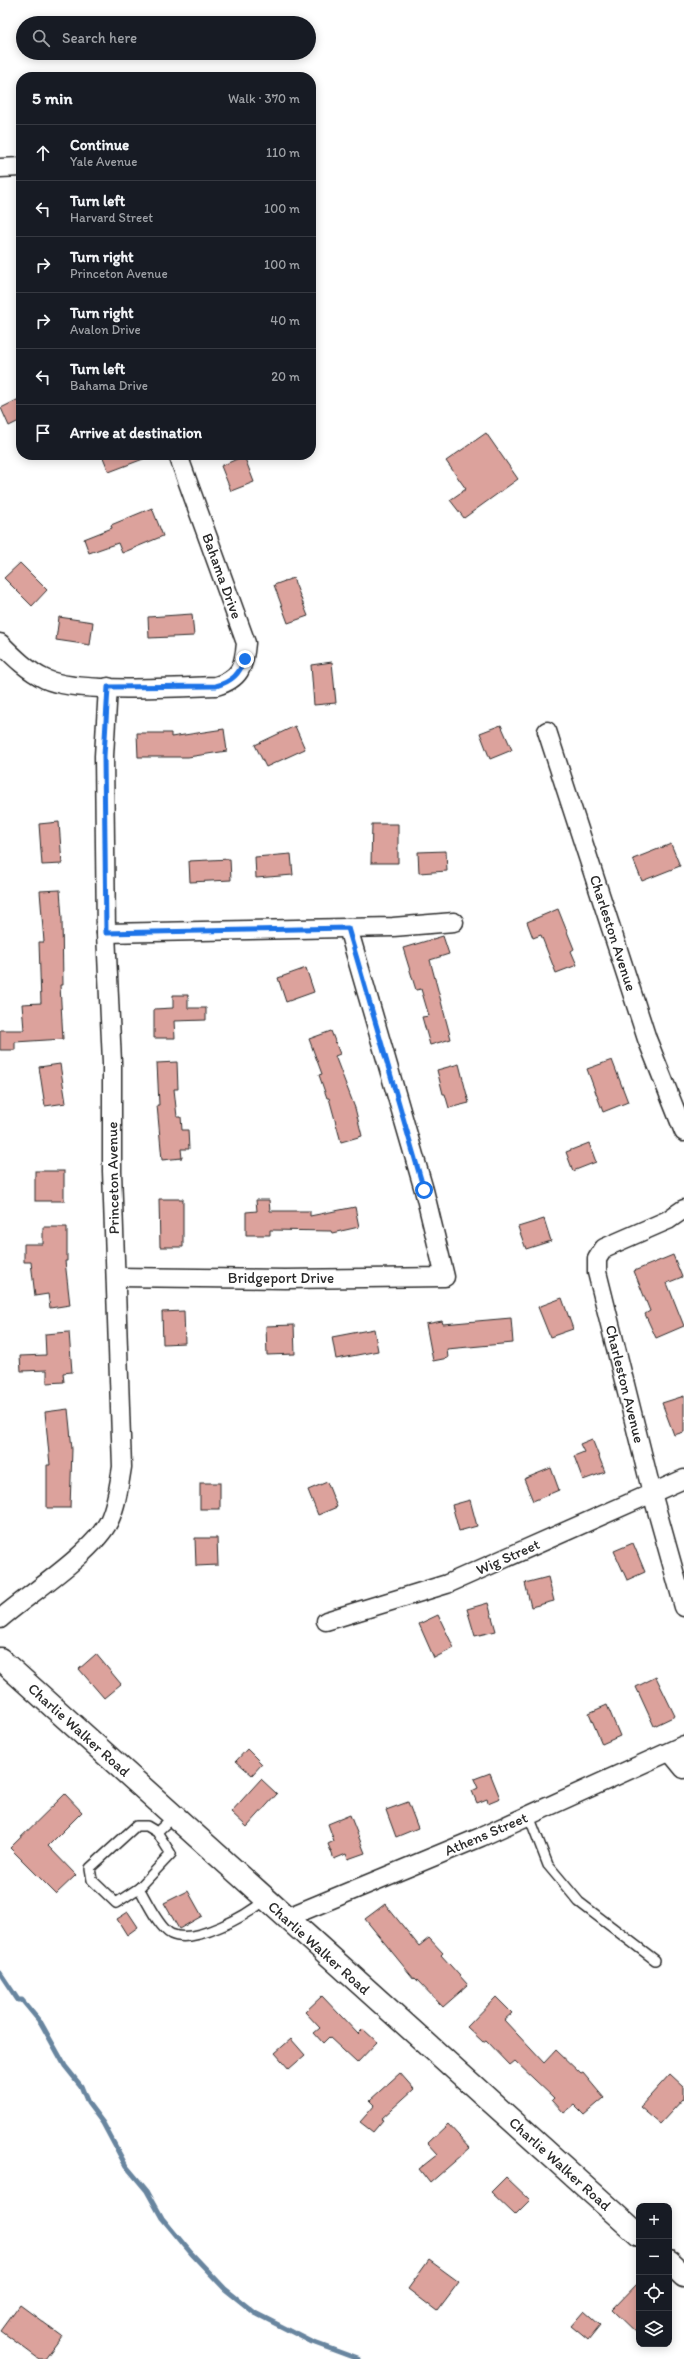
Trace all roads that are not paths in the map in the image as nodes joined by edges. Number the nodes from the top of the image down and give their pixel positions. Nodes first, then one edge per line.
1 (16, 167) edge
2 (0, 168) edge
3 (180, 460) edge
4 (0, 644) edge
5 (108, 687) junction
6 (547, 731) dead end
7 (454, 922) dead end
8 (348, 928) junction
9 (106, 933) junction
10 (684, 1132) edge
11 (684, 1209) edge
12 (116, 1277) junction
13 (684, 1479) edge
14 (652, 1493) junction
15 (684, 1607) edge
16 (0, 1619) edge
17 (326, 1621) dead end
18 (0, 1659) edge
19 (677, 1748) edge
20 (684, 1769) edge
21 (174, 1816) junction
22 (529, 1816) junction
23 (157, 1832) junction
24 (139, 1888) junction
25 (266, 1899) junction
26 (286, 1918) junction
27 (656, 1960) dead end
28 (636, 2232) edge
29 (672, 2265) edge
30 (684, 2276) edge

1 - 2 street
3 - 5 street, Bahama Drive
4 - 5 street
5 - 9 street, Princeton Avenue
6 - 10 street, Charleston Avenue
7 - 8 street
8 - 9 street
8 - 12 street, Bridgeport Drive
9 - 12 street, Princeton Avenue
11 - 14 street, Charleston Avenue
12 - 16 street, Princeton Avenue
13 - 14 street, Wig Street
14 - 15 street, Charleston Avenue
14 - 17 street, Wig Street
18 - 21 street, Charlie Walker Road
19 - 20 street
19 - 22 street, Athens Street
21 - 23 lane
21 - 25 street, Charlie Walker Road
22 - 26 street, Athens Street
22 - 27 lane
23 - 24 lane
23 - 24 lane
24 - 25 lane
25 - 26 street, Charlie Walker Road
26 - 28 street, Charlie Walker Road
29 - 30 street

